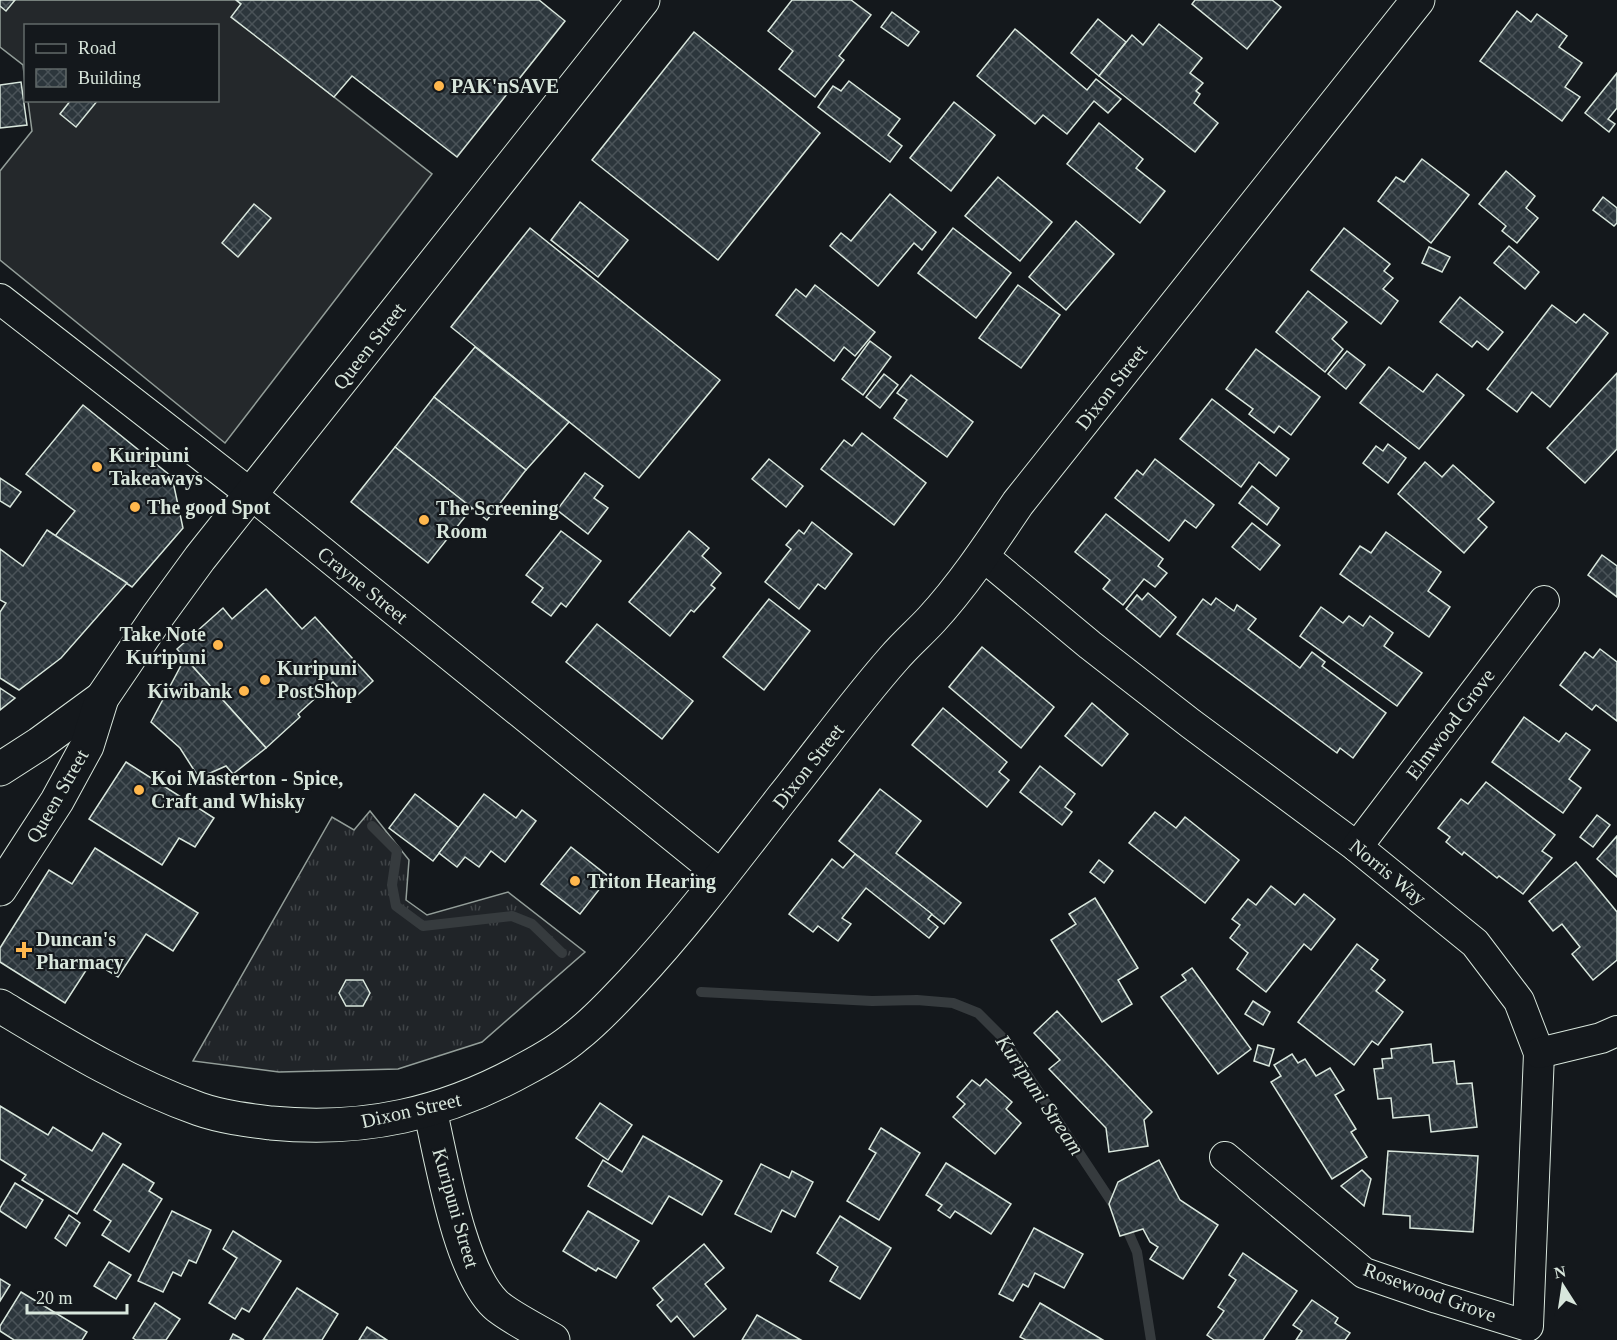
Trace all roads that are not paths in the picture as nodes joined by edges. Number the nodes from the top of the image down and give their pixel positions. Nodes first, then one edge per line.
1 (643, 0) edge
2 (1418, 0) edge
3 (0, 299) edge
4 (252, 495) junction
5 (983, 556) junction
6 (1544, 601) dead end
7 (102, 698) junction
8 (0, 769) edge
9 (1357, 847) junction
10 (722, 876) junction
11 (0, 889) edge
12 (0, 1006) edge
13 (1617, 1032) edge
14 (1539, 1053) junction
15 (430, 1110) junction
16 (1226, 1157) dead end
17 (1528, 1326) joint
18 (553, 1340) edge

1 - 4 main road, Queen Street
2 - 5 main road, Dixon Street
3 - 4 street, Crayne Street
4 - 7 main road, Queen Street
4 - 10 street, Crayne Street
5 - 9 street, Norris Way
5 - 10 main road, Dixon Street
6 - 9 street, Elmwood Grove
7 - 8 main road, Queen Street
7 - 11 main road, Queen Street
9 - 14 street, Norris Way
10 - 15 main road, Dixon Street
12 - 15 main road, Dixon Street
13 - 14 street
14 - 17 street, Norris Way
15 - 18 main road, Kuripuni Street
16 - 17 street, Rosewood Grove

